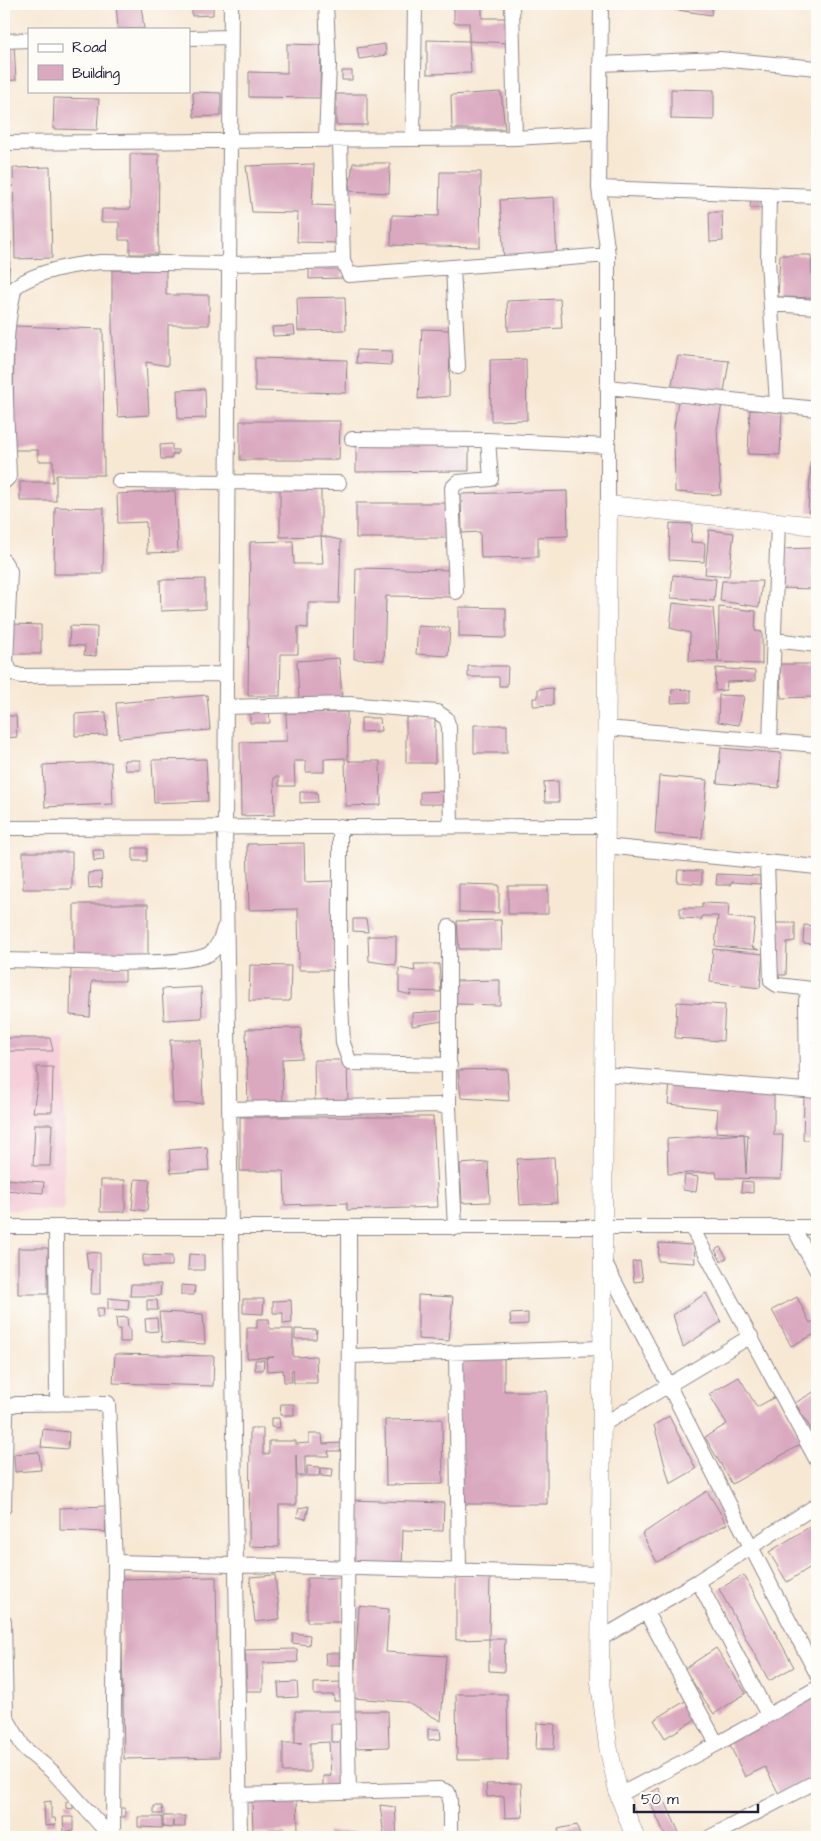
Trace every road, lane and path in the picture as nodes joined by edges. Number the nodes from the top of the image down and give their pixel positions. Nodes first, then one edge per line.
1 (232, 4) edge
2 (326, 4) edge
3 (415, 4) edge
4 (512, 4) edge
5 (601, 4) edge
6 (231, 37) junction
7 (190, 38) edge
8 (28, 40) edge
9 (4, 41) edge
10 (600, 64) junction
11 (817, 68) edge
12 (600, 133) junction
13 (413, 138) junction
14 (515, 138) junction
15 (333, 139) junction
16 (230, 140) junction
17 (4, 143) edge
18 (599, 188) junction
19 (769, 194) junction
20 (817, 196) edge
21 (608, 255) junction
22 (343, 261) junction
23 (229, 264) junction
24 (453, 267) junction
25 (771, 304) junction
26 (817, 307) edge
27 (458, 367) dead end
28 (607, 386) junction
29 (777, 404) junction
30 (817, 408) edge
31 (352, 439) dead end
32 (488, 440) junction
33 (607, 446) junction
34 (119, 481) dead end
35 (4, 482) edge
36 (228, 482) junction
37 (338, 483) dead end
38 (608, 505) junction
39 (778, 522) junction
40 (817, 526) edge
41 (4, 561) edge
42 (456, 592) dead end
43 (774, 640) junction
44 (817, 645) edge
45 (226, 674) junction
46 (226, 707) junction
47 (606, 728) junction
48 (770, 742) junction
49 (817, 745) edge
50 (225, 826) junction
51 (340, 826) junction
52 (451, 826) junction
53 (606, 826) junction
54 (4, 828) edge
55 (605, 846) junction
56 (767, 862) junction
57 (817, 867) edge
58 (227, 919) junction
59 (449, 927) dead end
60 (4, 960) edge
61 (814, 989) edge
62 (450, 1065) junction
63 (604, 1074) junction
64 (812, 1091) edge
65 (449, 1108) junction
66 (229, 1109) junction
67 (4, 1227) edge
68 (56, 1227) junction
69 (230, 1227) junction
70 (793, 1227) junction
71 (817, 1227) edge
72 (349, 1228) junction
73 (455, 1228) junction
74 (603, 1228) junction
75 (692, 1228) junction
76 (603, 1259) junction
77 (817, 1271) edge
78 (750, 1336) junction
79 (602, 1348) junction
80 (456, 1352) junction
81 (350, 1356) junction
82 (670, 1384) junction
83 (57, 1404) junction
84 (602, 1425) junction
85 (817, 1461) edge
86 (817, 1505) edge
87 (4, 1507) edge
88 (750, 1548) junction
89 (115, 1562) junction
90 (235, 1566) junction
91 (346, 1569) junction
92 (459, 1571) junction
93 (601, 1574) junction
94 (698, 1581) junction
95 (646, 1612) junction
96 (4, 1621) edge
97 (600, 1639) junction
98 (817, 1674) edge
99 (817, 1688) edge
100 (768, 1715) junction
101 (717, 1744) junction
102 (817, 1781) edge
103 (349, 1792) junction
104 (239, 1794) junction
105 (619, 1795) junction
106 (112, 1837) edge
107 (240, 1837) edge
108 (450, 1837) edge
109 (636, 1837) edge
110 (710, 1837) edge

1 - 6 street
2 - 15 street
3 - 13 street
4 - 14 street
5 - 10 street
6 - 7 street
6 - 16 street
8 - 9 street
10 - 11 street
10 - 12 street
12 - 14 street
12 - 18 street
13 - 14 street
13 - 15 street
15 - 16 street
15 - 22 street
16 - 17 street
16 - 23 street
18 - 19 street
18 - 21 street
19 - 20 street
19 - 25 street
21 - 24 street
21 - 28 street
22 - 23 street
22 - 24 street
23 - 35 street
23 - 36 street
24 - 27 street
25 - 26 street
25 - 29 street
28 - 29 street
28 - 33 street
29 - 30 street
31 - 32 street
32 - 33 street
32 - 42 street
33 - 38 street
34 - 36 street
36 - 37 street
36 - 45 street
38 - 39 street
38 - 47 street
39 - 40 street
39 - 43 street
41 - 45 street
43 - 44 street
43 - 48 street
45 - 46 street
46 - 50 street
46 - 52 street
47 - 48 street
47 - 53 street
48 - 49 street
50 - 51 street
50 - 54 street
50 - 58 street
51 - 52 street
51 - 62 street
52 - 53 street
53 - 55 street
55 - 56 street
55 - 63 street
56 - 57 street
56 - 61 street
58 - 60 street
58 - 66 street
59 - 62 street
61 - 64 street
62 - 65 street
63 - 64 street
63 - 74 street
65 - 66 street
65 - 73 street
66 - 69 street
67 - 68 street
68 - 69 street
68 - 83 street
69 - 72 street
69 - 90 street
70 - 71 street
70 - 75 street
70 - 77 street
72 - 73 street
72 - 81 street
73 - 74 street
74 - 75 street
74 - 76 street
75 - 78 street
76 - 79 street
76 - 82 street
78 - 82 street
78 - 85 street
79 - 80 street
79 - 84 street
80 - 81 street
80 - 92 street
81 - 91 street
82 - 84 street
82 - 88 street
83 - 87 street
83 - 89 street
84 - 93 street
86 - 88 street
88 - 94 street
88 - 98 street
89 - 90 street
89 - 106 street
90 - 91 street
90 - 104 street
91 - 92 street
91 - 103 street
92 - 93 street
93 - 97 street
94 - 95 street
94 - 100 street
95 - 97 street
95 - 101 street
96 - 106 street
97 - 105 street
99 - 100 street
100 - 101 street
101 - 105 street
102 - 110 street
103 - 104 street
103 - 108 street
104 - 107 street
105 - 109 street

